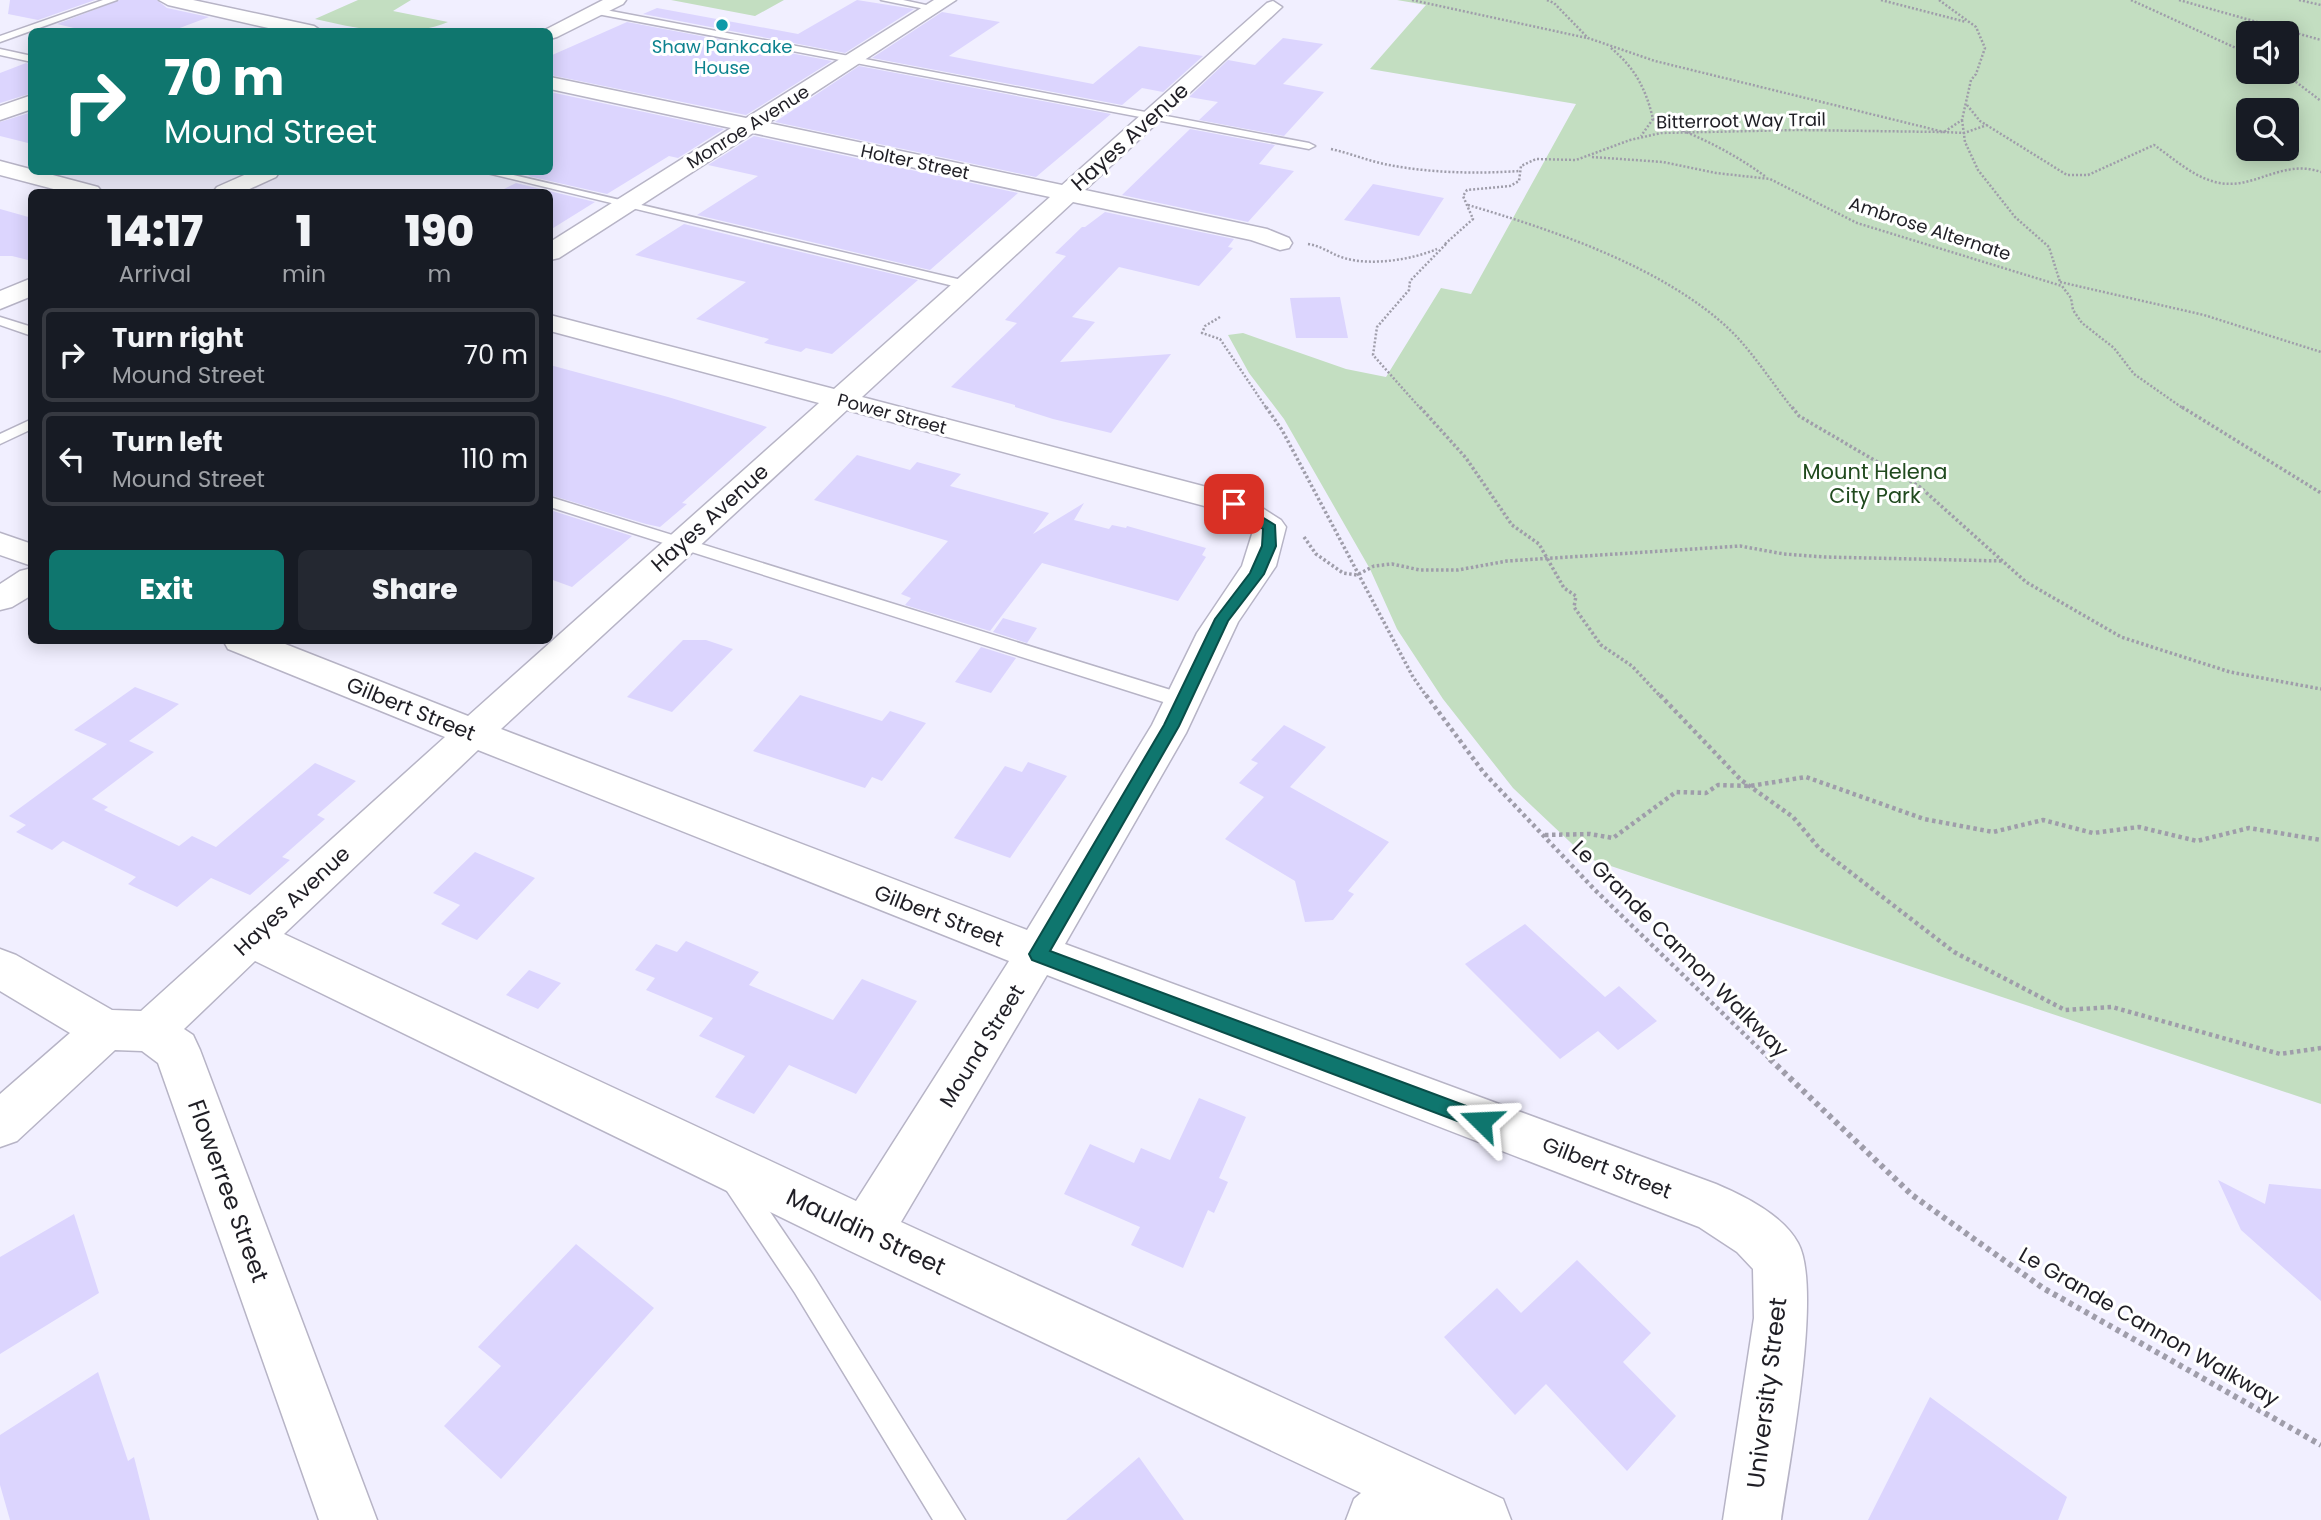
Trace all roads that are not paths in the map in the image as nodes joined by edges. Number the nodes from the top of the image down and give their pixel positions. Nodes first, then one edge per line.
1 (112, 0) edge
2 (168, 0) edge
3 (617, 0) edge
4 (887, 0) edge
5 (278, 4) dead end
6 (941, 4) edge
7 (1273, 7) dead end
8 (595, 11) junction
9 (247, 17) junction
10 (32, 28) edge
11 (220, 28) edge
12 (296, 28) edge
13 (28, 29) edge
14 (553, 32) edge
15 (0, 39) edge
16 (0, 52) edge
17 (28, 58) edge
18 (851, 61) junction
19 (553, 84) edge
20 (28, 104) edge
21 (0, 114) edge
22 (1151, 118) junction
23 (749, 126) junction
24 (1309, 146) road end
25 (0, 168) edge
26 (262, 175) edge
27 (502, 175) edge
28 (79, 189) edge
29 (231, 189) edge
30 (1066, 194) junction
31 (626, 204) junction
32 (1280, 243) road end
33 (553, 251) edge
34 (966, 285) junction
35 (28, 288) edge
36 (0, 301) edge
37 (0, 321) edge
38 (553, 324) edge
39 (28, 331) edge
40 (841, 400) junction
41 (28, 425) edge
42 (0, 440) edge
43 (553, 503) edge
44 (1270, 527) joint
45 (0, 543) edge
46 (681, 545) junction
47 (28, 554) edge
48 (28, 582) edge
49 (0, 599) edge
50 (250, 644) edge
51 (1183, 701) junction
52 (472, 734) junction
53 (251, 939) junction
54 (1038, 954) junction
55 (0, 968) edge
56 (128, 1031) junction
57 (0, 1125) edge
58 (724, 1164) junction
59 (866, 1232) junction
60 (1755, 1234) joint
61 (1392, 1503) edge
62 (348, 1520) edge
63 (950, 1520) edge
64 (1482, 1520) edge
65 (1752, 1520) edge

1 - 10 lane
2 - 9 street
3 - 8 street
4 - 6 lane
5 - 9 street
6 - 18 street, Monroe Avenue
7 - 22 street, Hayes Avenue
8 - 14 street
8 - 18 lane
9 - 11 street
9 - 12 street
13 - 15 lane
16 - 17 lane
18 - 22 lane
18 - 23 street, Monroe Avenue
19 - 23 street, Holter Street
20 - 21 street
22 - 24 lane
22 - 30 street, Hayes Avenue
23 - 30 street, Holter Street
23 - 31 street, Monroe Avenue
25 - 28 street
26 - 29 street
27 - 31 lane
30 - 32 street, Holter Street
30 - 34 street, Hayes Avenue
31 - 33 street, Monroe Avenue
31 - 34 lane
34 - 40 street, Hayes Avenue
35 - 36 street
37 - 39 lane
38 - 40 street, Power Street
40 - 44 street, Power Street
40 - 46 street, Hayes Avenue
41 - 42 lane
43 - 46 lane
44 - 51 street, Mound Street
45 - 47 street
46 - 51 lane
46 - 52 street, Hayes Avenue
48 - 49 street
50 - 52 street, Gilbert Street
51 - 54 street, Mound Street
52 - 53 street, Hayes Avenue
52 - 54 street, Gilbert Street
53 - 56 street, Hayes Avenue
53 - 58 street, Mauldin Street
54 - 59 street, Mound Street
54 - 60 street, Gilbert Street
55 - 56 street, Flowerree Street
56 - 57 street, Hayes Avenue
56 - 62 street, Flowerree Street
58 - 59 street, Mauldin Street
58 - 63 lane
59 - 61 street, Mauldin Street
60 - 65 street, University Street
61 - 64 street, Mauldin Street

